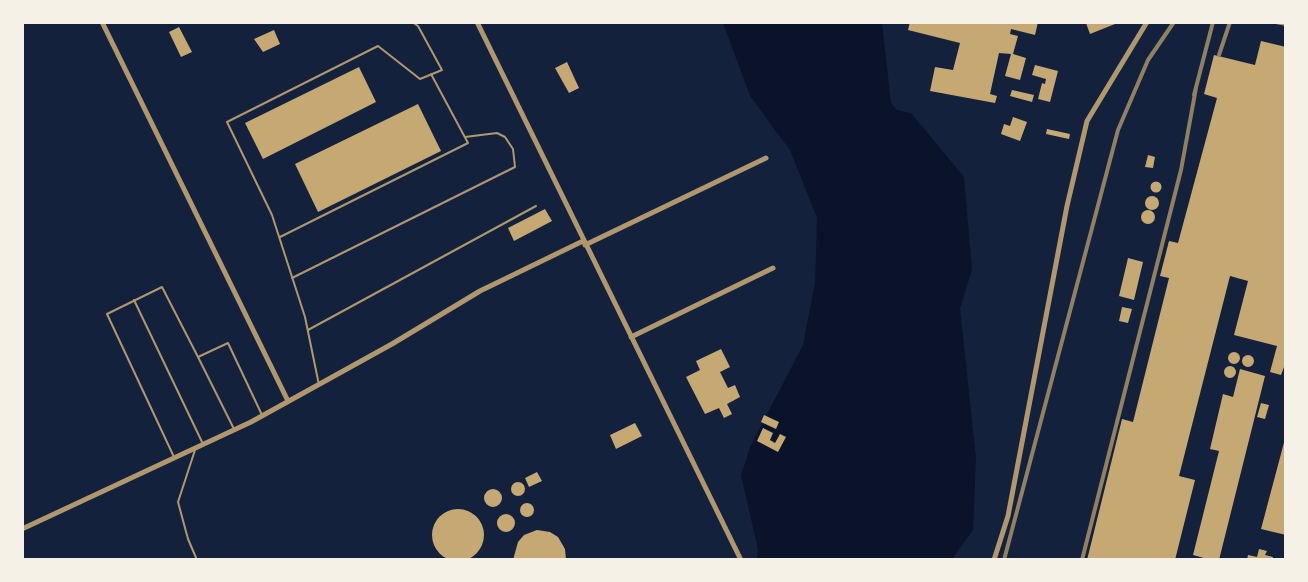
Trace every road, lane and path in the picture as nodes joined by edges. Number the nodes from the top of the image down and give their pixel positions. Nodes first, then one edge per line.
1 (102, 22) edge
2 (412, 22) edge
3 (477, 22) edge
4 (1147, 22) edge
5 (1271, 22) edge
6 (1286, 25) edge
7 (431, 74) junction
8 (465, 137) junction
9 (765, 158) dead end
10 (536, 206) dead end
11 (279, 238) junction
12 (584, 243) junction
13 (773, 268) dead end
14 (292, 278) junction
15 (134, 300) junction
16 (308, 330) junction
17 (631, 337) junction
18 (198, 357) junction
19 (318, 385) junction
20 (288, 401) junction
21 (262, 415) junction
22 (234, 429) junction
23 (203, 444) junction
24 (196, 447) junction
25 (174, 458) junction
26 (22, 529) edge
27 (740, 558) edge
28 (197, 560) edge
29 (994, 560) edge

1 - 20 street
2 - 7 lane
3 - 12 street
4 - 29 street
5 - 6 lane
7 - 8 lane
7 - 11 lane
8 - 11 lane
8 - 14 lane
9 - 12 street
10 - 16 lane
11 - 14 lane
12 - 17 street
12 - 19 street
13 - 17 street
14 - 16 lane
15 - 18 lane
15 - 23 lane
15 - 25 lane
16 - 19 lane
17 - 27 street
18 - 21 lane
18 - 22 lane
19 - 20 street
20 - 21 street
21 - 22 street
22 - 23 street
23 - 24 street
24 - 25 street
24 - 28 lane
25 - 26 street

